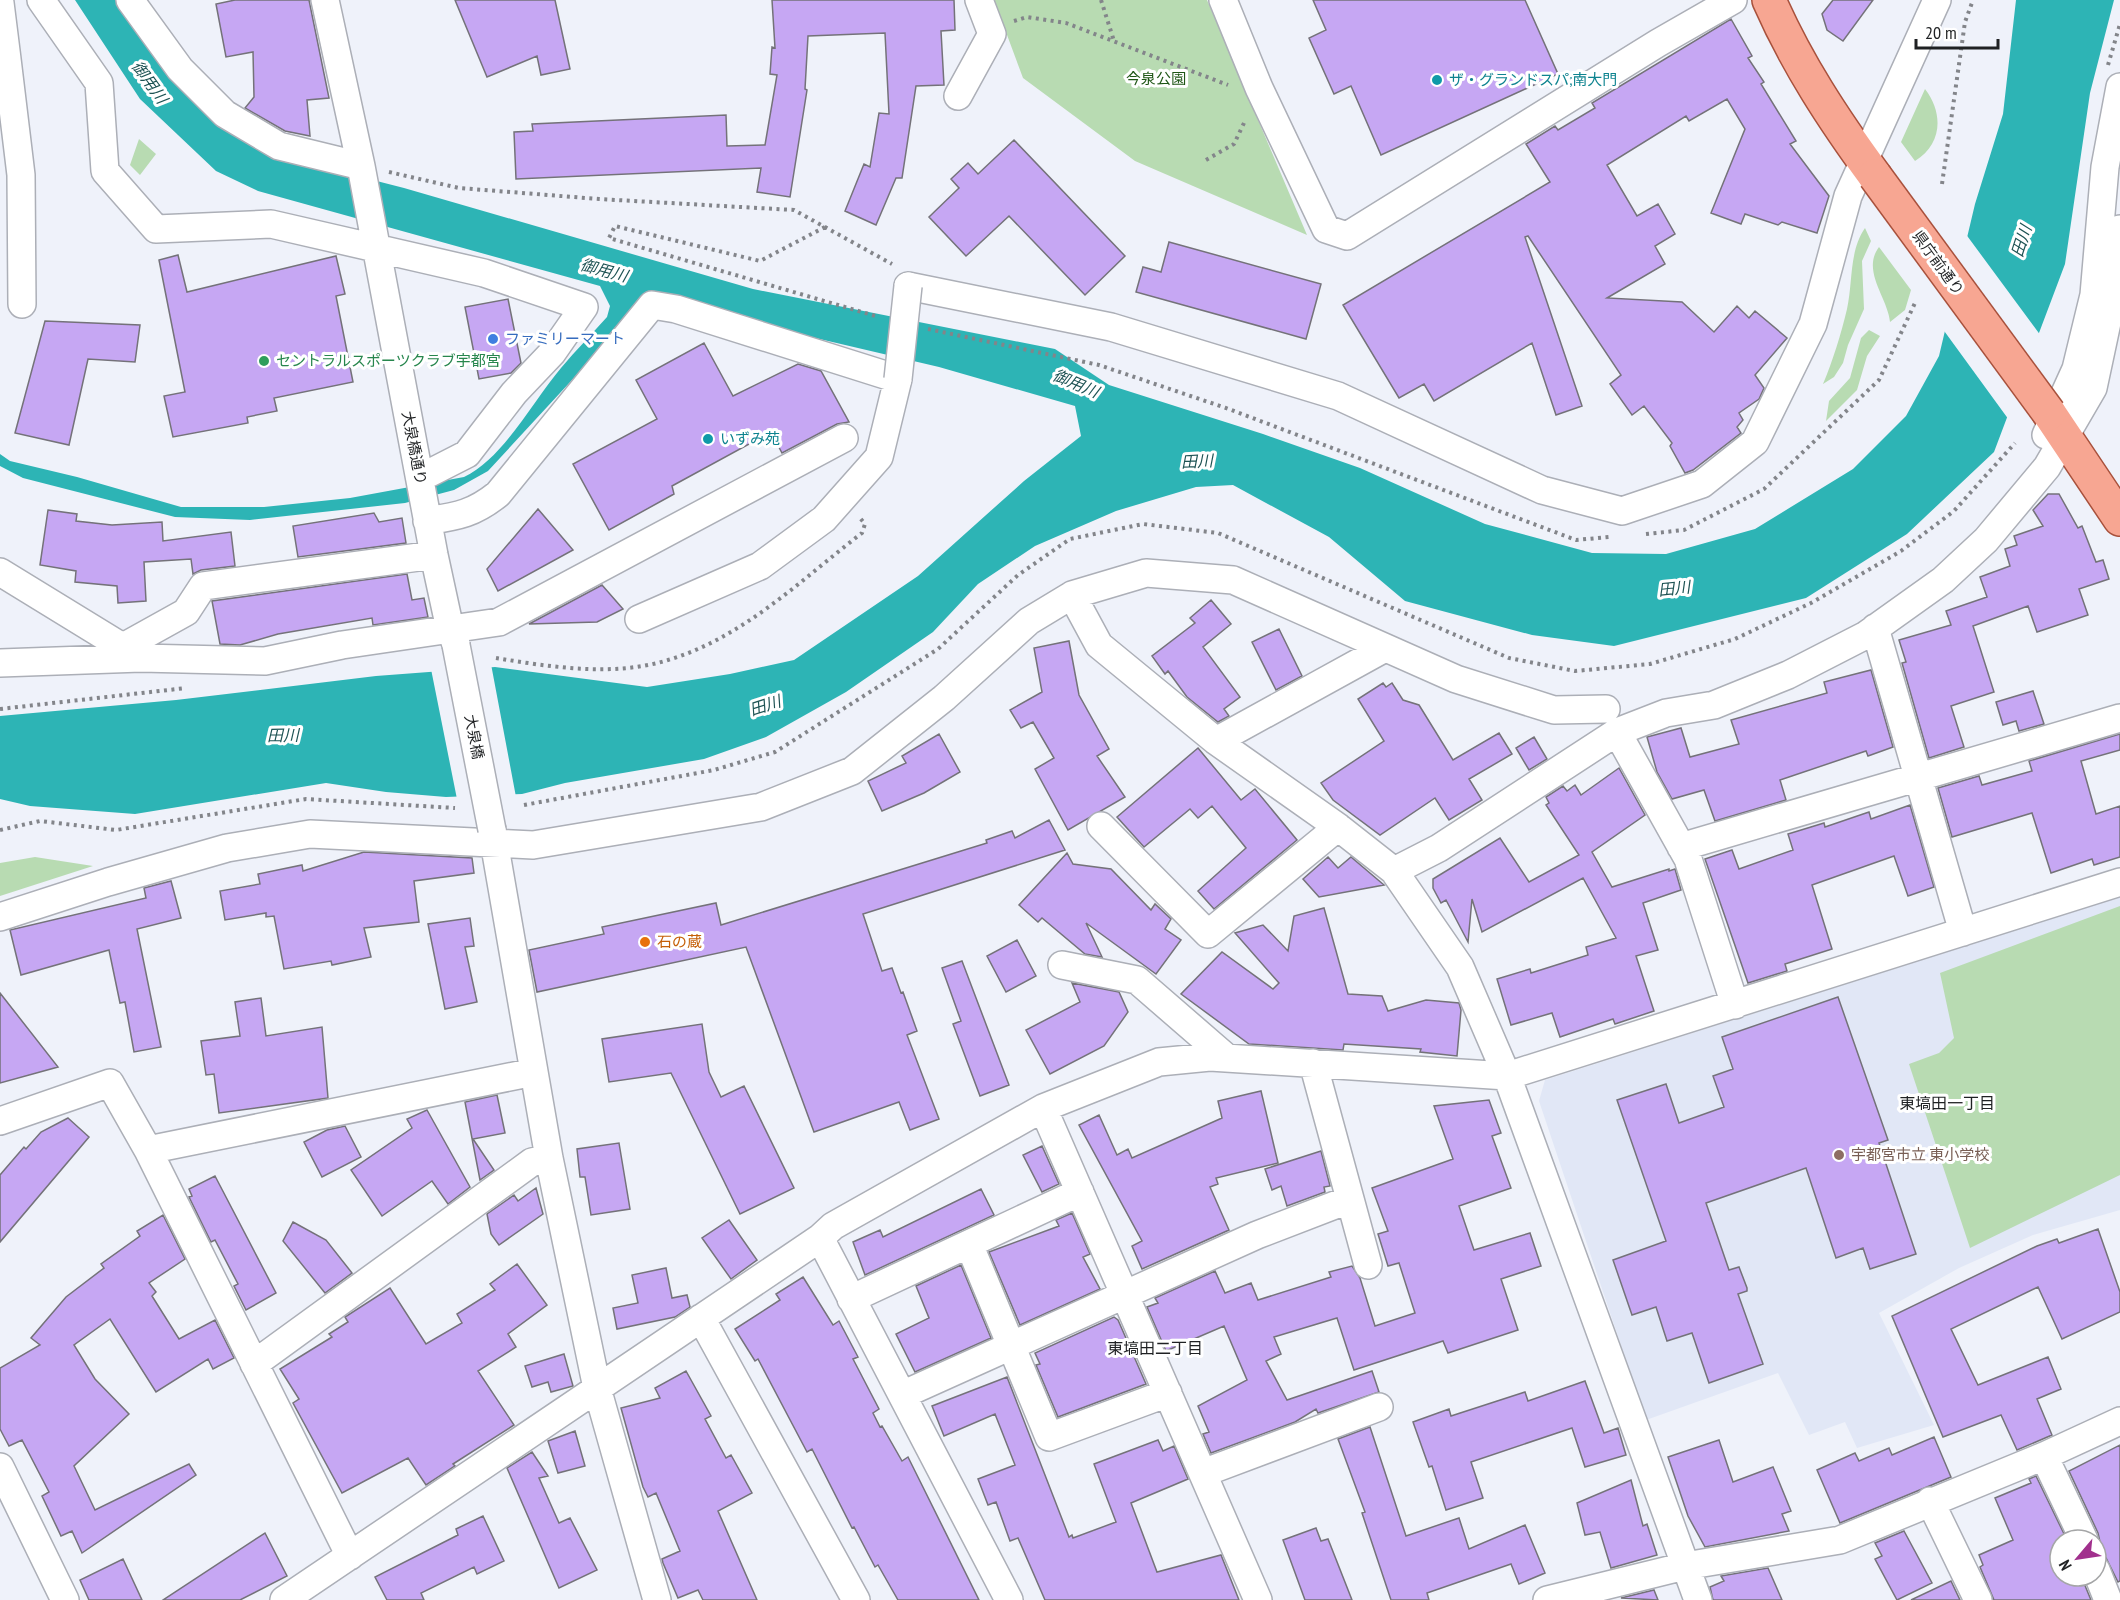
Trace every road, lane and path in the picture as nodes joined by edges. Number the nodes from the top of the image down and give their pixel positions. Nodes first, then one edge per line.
1 (41, 0) edge
2 (130, 0) edge
3 (325, 0) edge
4 (979, 0) edge
5 (1101, 0) edge
6 (1223, 0) edge
7 (1734, 0) edge
8 (1769, 0) edge
9 (1937, 0) edge
10 (1973, 0) edge
11 (0, 3) edge
12 (991, 30) junction
13 (1114, 41) junction
14 (3, 59) edge
15 (2120, 87) edge
16 (1253, 90) junction
17 (958, 96) dead end
18 (1206, 160) dead end
19 (362, 169) junction
20 (1869, 169) junction
21 (1942, 184) dead end
22 (825, 226) junction
23 (2120, 229) edge
24 (376, 249) junction
25 (908, 286) junction
26 (22, 304) dead end
27 (883, 318) dead end
28 (2110, 363) edge
29 (898, 379) junction
30 (2052, 430) junction
31 (844, 438) dead end
32 (420, 478) junction
33 (2120, 519) edge
34 (427, 522) junction
35 (434, 555) junction
36 (0, 572) edge
37 (1072, 595) junction
38 (639, 619) dead end
39 (1875, 628) junction
40 (453, 637) junction
41 (1373, 643) junction
42 (132, 652) junction
43 (0, 663) edge
44 (2120, 718) edge
45 (1611, 721) junction
46 (1216, 741) junction
47 (1918, 777) junction
48 (455, 808) dead end
49 (1101, 826) dead end
50 (1338, 827) junction
51 (0, 830) edge
52 (493, 837) junction
53 (1681, 847) junction
54 (1394, 872) junction
55 (2120, 882) edge
56 (0, 916) edge
57 (1963, 932) junction
58 (1062, 965) dead end
59 (1735, 1005) junction
60 (1227, 1058) junction
61 (1313, 1064) junction
62 (534, 1072) junction
63 (1507, 1076) junction
64 (1043, 1108) junction
65 (0, 1121) edge
66 (148, 1150) junction
67 (549, 1158) junction
68 (1080, 1192) junction
69 (1348, 1200) junction
70 (820, 1238) junction
71 (969, 1244) junction
72 (1368, 1265) dead end
73 (1125, 1295) junction
74 (851, 1299) junction
75 (701, 1318) junction
76 (1011, 1346) junction
77 (254, 1364) junction
78 (597, 1388) junction
79 (1168, 1393) junction
80 (902, 1395) junction
81 (1379, 1407) dead end
82 (2120, 1421) edge
83 (2044, 1456) junction
84 (0, 1467) edge
85 (1203, 1473) junction
86 (1930, 1501) junction
87 (2078, 1528) edge
88 (350, 1556) junction
89 (1685, 1566) junction
90 (65, 1600) edge
91 (284, 1600) edge
92 (657, 1600) edge
93 (856, 1600) edge
94 (1009, 1600) edge
95 (1258, 1600) edge
96 (1547, 1600) edge
97 (1698, 1600) edge
98 (1978, 1600) edge

1 - 24 street
2 - 19 street
3 - 19 street
4 - 12 street
5 - 13 path
6 - 16 street
7 - 16 street
8 - 20 main road, 県庁前通り
9 - 20 street
10 - 21 path
11 - 14 street
12 - 13 path
12 - 17 street
13 - 16 path
14 - 26 street
15 - 30 street
16 - 18 path
19 - 22 path
19 - 24 street, 大泉橋通り
20 - 25 street
20 - 30 main road, 県庁前通り, bridge
22 - 25 path
22 - 27 path
23 - 28 street
24 - 32 street, 大泉橋通り
24 - 32 street
25 - 29 street, bridge
28 - 30 street
29 - 34 street
29 - 38 street
30 - 33 main road, 県庁前通り
30 - 39 street
31 - 40 street
32 - 34 street, 大泉橋通り
34 - 35 street, 大泉橋通り
35 - 40 street, 大泉橋通り
35 - 42 street
36 - 42 street
37 - 41 street
37 - 46 street
37 - 52 street
39 - 45 street
39 - 47 street
40 - 42 street
40 - 52 street, 大泉橋, bridge
41 - 45 street
41 - 46 street
42 - 43 street
44 - 47 street
45 - 53 street
45 - 54 street
46 - 50 street
47 - 53 street
47 - 57 street
48 - 51 path
49 - 50 street
50 - 54 street
52 - 56 street
52 - 62 street, 大泉橋
53 - 59 street
54 - 63 street
55 - 57 street
57 - 59 street
58 - 60 street
59 - 63 street
60 - 61 street
60 - 64 street
61 - 63 street
61 - 69 street
62 - 66 street
62 - 67 street, 大泉橋
63 - 89 street
64 - 68 street
64 - 70 street
65 - 66 street
66 - 77 street
67 - 77 street
67 - 78 street, 大泉橋
68 - 71 street
68 - 73 street
69 - 72 street
69 - 73 street
70 - 74 street
70 - 75 street
71 - 74 street
71 - 76 street
73 - 76 street
73 - 79 street
74 - 80 street
75 - 78 street
75 - 93 street
76 - 79 street
76 - 80 street
77 - 88 street
78 - 88 street
78 - 92 street, 大泉橋
79 - 85 street
80 - 94 street
81 - 85 street
82 - 83 street
83 - 86 street
83 - 87 street
84 - 90 street
85 - 95 street
86 - 89 street
86 - 98 street
88 - 91 street
89 - 96 street
89 - 97 street

